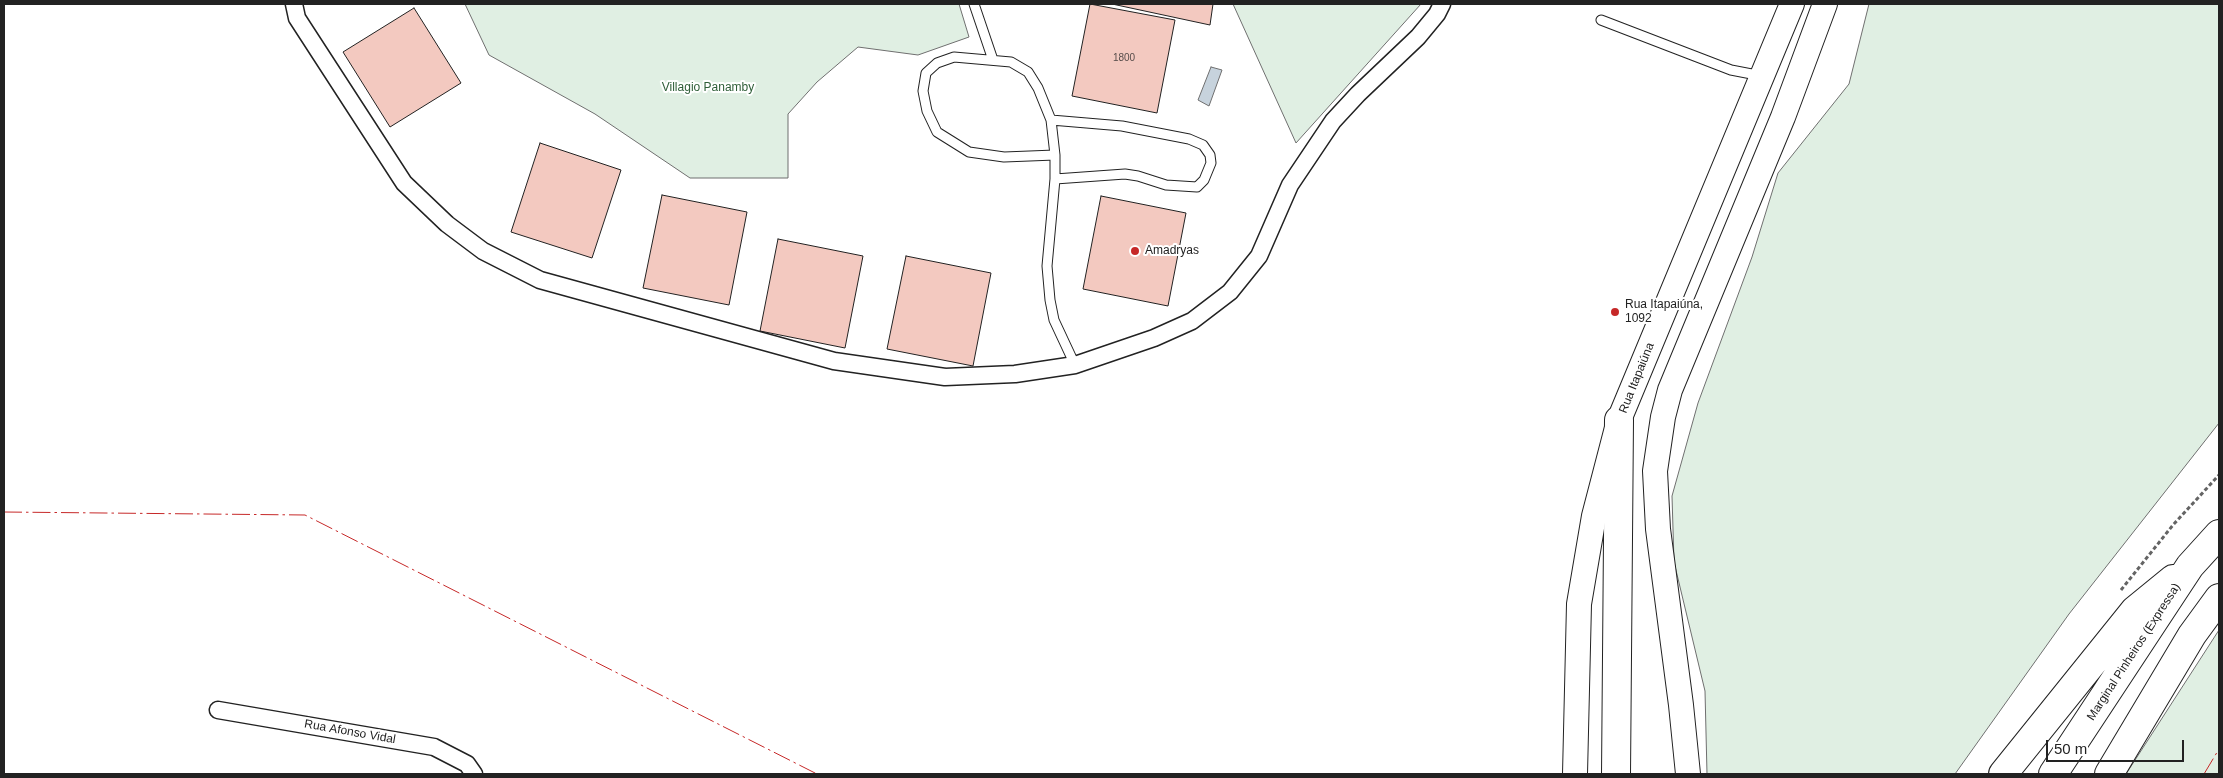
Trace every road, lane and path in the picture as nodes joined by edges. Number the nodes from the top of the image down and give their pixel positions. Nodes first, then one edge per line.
1 (294, 4) edge
2 (974, 4) edge
3 (1442, 4) edge
4 (1792, 4) edge
5 (1825, 4) edge
6 (1600, 20) dead end
7 (993, 60) junction
8 (1762, 76) junction
9 (1051, 120) junction
10 (1055, 155) junction
11 (1055, 179) junction
12 (1075, 365) junction
13 (1620, 420) junction
14 (2219, 534) edge
15 (2190, 566) junction
16 (2219, 598) edge
17 (218, 710) dead end
18 (474, 774) edge
19 (1575, 774) edge
20 (1616, 774) edge
21 (1688, 774) edge
22 (2003, 774) edge
23 (2053, 774) edge
24 (2109, 774) edge

1 - 12 street
2 - 7 lane
3 - 12 street
4 - 8 main road, Rua Itapaiúna
5 - 21 main road
6 - 8 lane
7 - 9 lane
7 - 10 lane
8 - 13 main road, Rua Itapaiúna
9 - 10 lane
9 - 11 lane
10 - 11 lane
11 - 12 lane
13 - 19 main road, Rua Itapaiúna
13 - 20 highway
14 - 15 highway, Marginal Pinheiros (Expressa)
15 - 22 highway
15 - 23 highway, Marginal Pinheiros (Expressa)
16 - 24 highway
17 - 18 street, Rua Afonso Vidal

